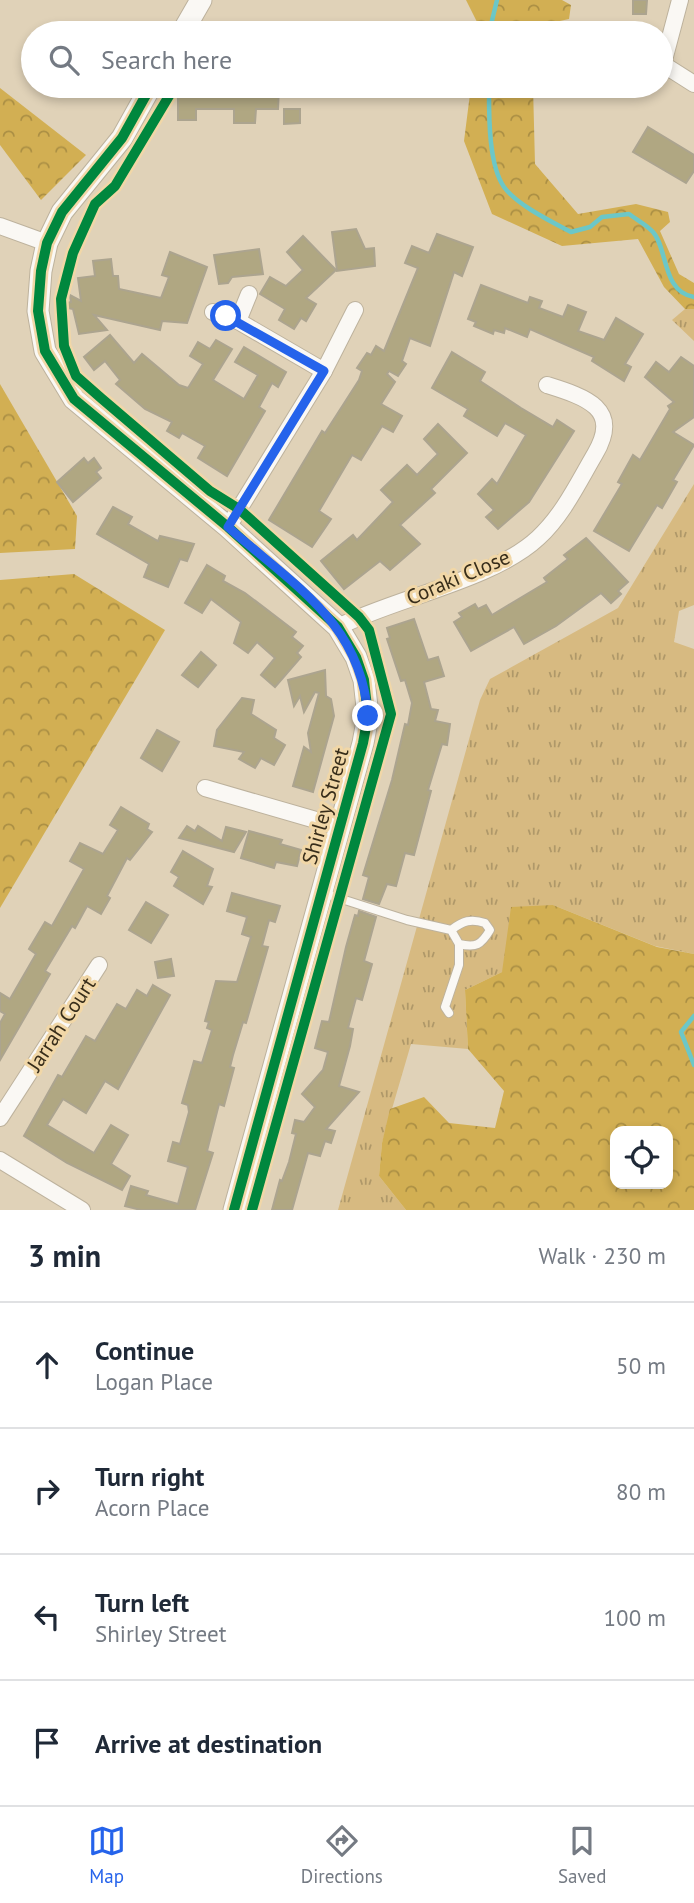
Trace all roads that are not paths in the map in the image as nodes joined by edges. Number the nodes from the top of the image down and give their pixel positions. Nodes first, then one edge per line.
1 (201, 0) edge
2 (680, 0) edge
3 (189, 21) edge
4 (673, 25) edge
5 (673, 71) edge
6 (694, 84) edge
7 (144, 98) edge
8 (0, 226) edge
9 (47, 243) junction
10 (248, 294) dead end
11 (355, 310) dead end
12 (213, 312) dead end
13 (238, 321) junction
14 (324, 371) junction
15 (547, 385) dead end
16 (228, 527) junction
17 (338, 627) junction
18 (205, 788) dead end
19 (340, 827) junction
20 (321, 892) junction
21 (451, 930) junction
22 (459, 944) junction
23 (99, 964) dead end
24 (449, 1013) dead end
25 (0, 1118) edge
26 (0, 1160) edge
27 (82, 1210) edge
28 (234, 1210) edge

1 - 3 street
2 - 4 street
5 - 6 street
7 - 9 street, Shirley Street
8 - 9 street
9 - 16 street, Shirley Street
10 - 13 street
11 - 14 street
12 - 13 street
13 - 14 street
14 - 16 street
15 - 17 street, Coraki Close
16 - 17 street, Shirley Street
17 - 19 street, Shirley Street
18 - 19 street
19 - 20 street, Shirley Street
20 - 21 lane
20 - 28 street, Shirley Street
21 - 22 lane
21 - 22 lane
22 - 24 lane
23 - 25 street, Jarrah Court
26 - 27 street

